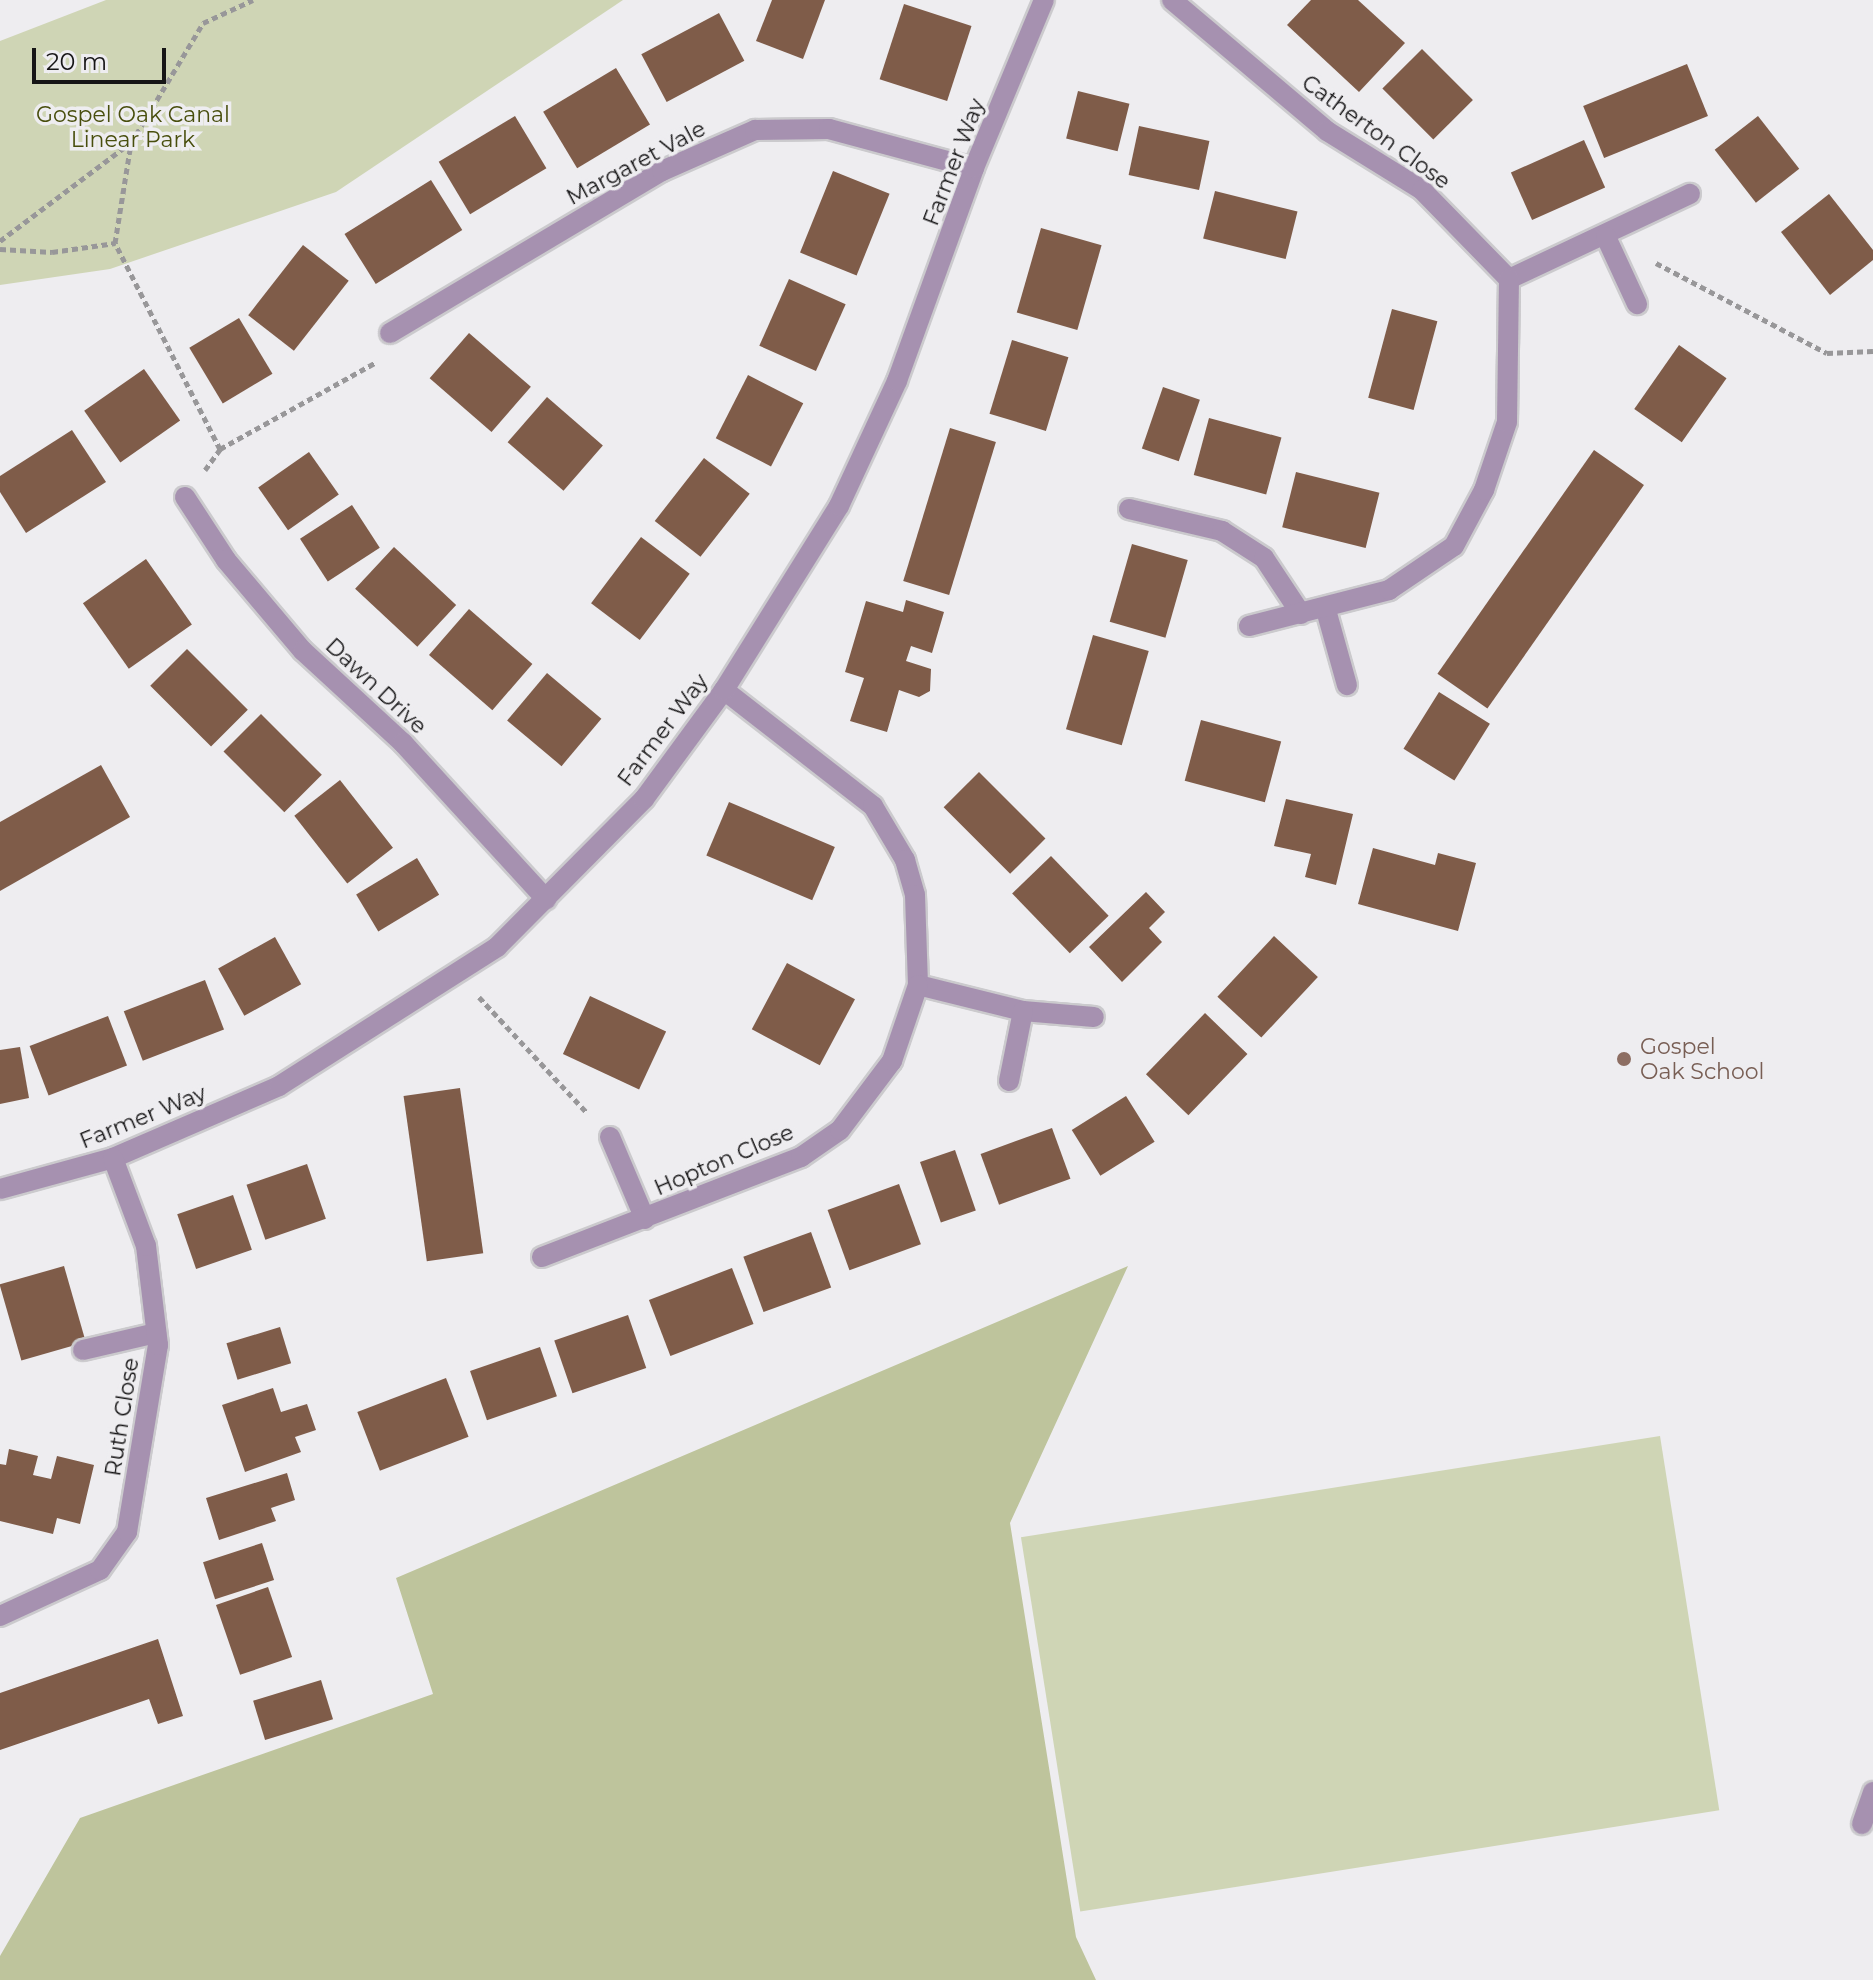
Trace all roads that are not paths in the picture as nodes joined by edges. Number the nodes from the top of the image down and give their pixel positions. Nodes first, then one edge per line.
1 (1044, 0) edge
2 (1172, 0) edge
3 (974, 168) junction
4 (1690, 194) dead end
5 (1606, 237) junction
6 (1509, 279) junction
7 (1637, 304) dead end
8 (390, 333) road end
9 (185, 497) road end
10 (1129, 509) dead end
11 (1326, 610) junction
12 (1301, 614) junction
13 (1249, 626) dead end
14 (1347, 685) dead end
15 (724, 690) junction
16 (546, 899) junction
17 (918, 985) junction
18 (1023, 1011) junction
19 (1094, 1017) dead end
20 (1009, 1081) dead end
21 (610, 1137) road end
22 (113, 1158) junction
23 (0, 1189) edge
24 (645, 1219) junction
25 (542, 1257) dead end
26 (156, 1333) junction
27 (83, 1350) dead end
28 (0, 1616) edge
29 (1873, 1792) edge
30 (1862, 1824) dead end

1 - 3 street, Farmer Way
2 - 6 street, Catherton Close
3 - 8 street, Margaret Vale
3 - 15 street, Farmer Way
4 - 5 street
5 - 6 street
5 - 7 street
6 - 11 street
9 - 16 street, Dawn Drive
10 - 12 street
11 - 12 street
11 - 14 street
12 - 13 street
15 - 16 street, Farmer Way
15 - 17 street, Hopton Close
16 - 22 street, Farmer Way
17 - 18 street
17 - 24 street, Hopton Close
18 - 19 street
18 - 20 street
21 - 24 street, Hopton Close
22 - 23 street, Farmer Way
22 - 26 street, Ruth Close
24 - 25 street, Hopton Close
26 - 27 street
26 - 28 street, Ruth Close
29 - 30 street

